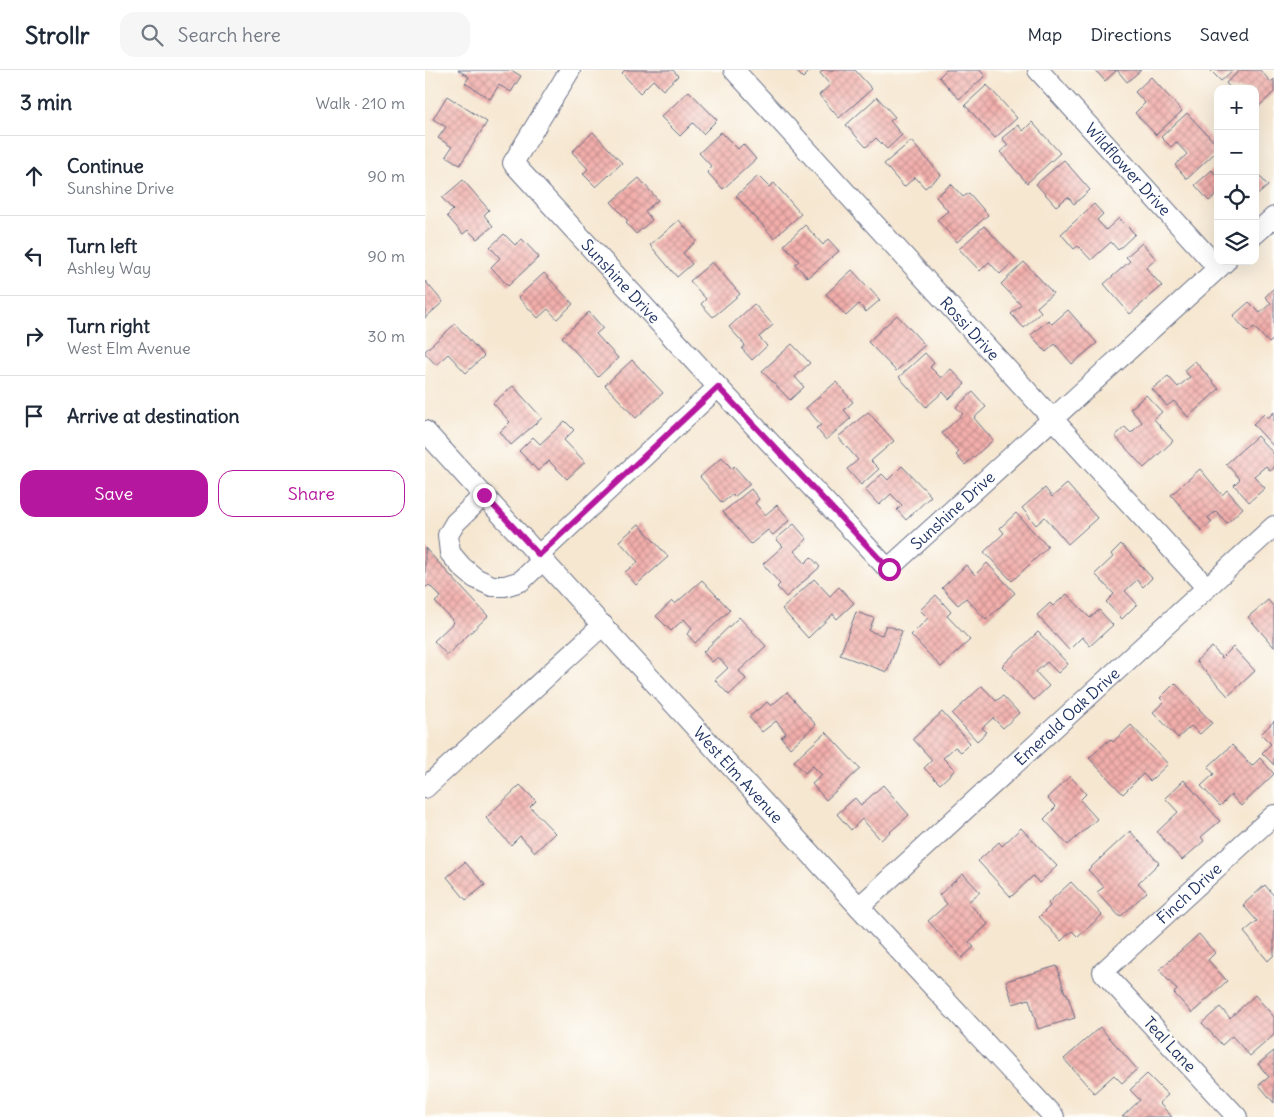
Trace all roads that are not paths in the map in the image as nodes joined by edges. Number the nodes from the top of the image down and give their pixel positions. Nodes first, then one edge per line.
1 (571, 70) edge
2 (734, 70) edge
3 (1037, 70) edge
4 (1274, 217) edge
5 (1259, 230) edge
6 (1214, 257) edge
7 (1222, 265) edge
8 (718, 387) junction
9 (1053, 419) junction
10 (425, 431) edge
11 (484, 495) junction
12 (1274, 526) edge
13 (541, 558) junction
14 (1207, 588) junction
15 (603, 625) junction
16 (425, 788) edge
17 (1274, 815) edge
18 (859, 907) junction
19 (1103, 972) joint
20 (1054, 1117) edge
21 (1237, 1117) edge

1 - 8 street, Sunshine Drive
2 - 9 street, Rossi Drive
3 - 6 street, Wildflower Drive
4 - 5 street
7 - 9 street, Sunshine Drive
8 - 9 street, Sunshine Drive
8 - 13 street
9 - 14 street, Rossi Drive
10 - 11 street, West Elm Avenue
11 - 13 street, West Elm Avenue
11 - 13 street
12 - 14 street, Emerald Oak Drive
13 - 15 street, West Elm Avenue
14 - 18 street, Emerald Oak Drive
15 - 16 street
15 - 18 street, West Elm Avenue
17 - 19 street, Finch Drive
18 - 20 street, West Elm Avenue
19 - 21 street, Teal Lane

